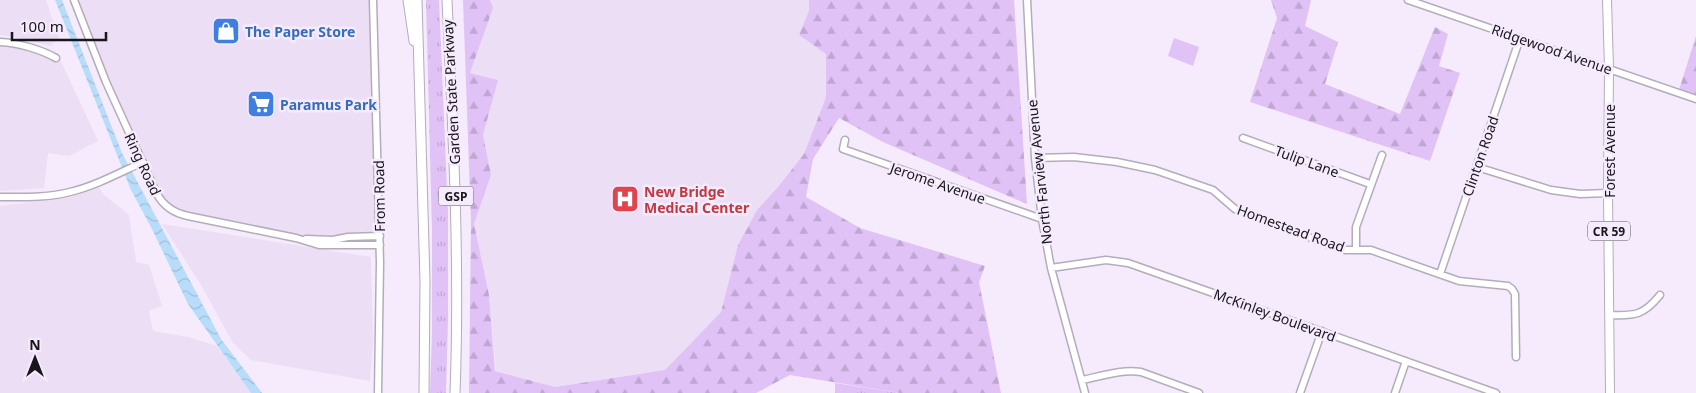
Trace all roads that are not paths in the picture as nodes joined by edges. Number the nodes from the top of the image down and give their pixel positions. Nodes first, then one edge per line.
1 (74, 0) edge
2 (373, 0) edge
3 (408, 0) edge
4 (417, 0) edge
5 (447, 0) edge
6 (1408, 0) edge
7 (1607, 0) edge
8 (1027, 2) edge
9 (1427, 3) edge
10 (1520, 38) junction
11 (0, 42) edge
12 (56, 58) dead end
13 (1609, 68) junction
14 (419, 74) junction
15 (1696, 99) edge
16 (1243, 138) dead end
17 (845, 140) dead end
18 (1382, 155) dead end
19 (1035, 158) junction
20 (142, 162) junction
21 (1477, 167) junction
22 (1370, 184) junction
23 (1608, 193) junction
24 (0, 197) edge
25 (1042, 220) junction
26 (380, 236) junction
27 (296, 238) junction
28 (380, 245) junction
29 (1356, 249) junction
30 (1051, 268) junction
31 (1440, 274) junction
32 (1660, 295) dead end
33 (1611, 315) junction
34 (1322, 332) junction
35 (1516, 357) dead end
36 (1406, 361) junction
37 (1082, 380) junction
38 (378, 393) edge
39 (424, 393) edge
40 (455, 393) edge
41 (1086, 393) edge
42 (1199, 393) edge
43 (1300, 393) edge
44 (1395, 393) edge
45 (1496, 393) edge
46 (1610, 393) edge

1 - 20 street, Ring Road
2 - 26 street, From Road
3 - 14 highway
4 - 14 highway, GSP
5 - 40 highway, Garden State Parkway / GSP
6 - 9 street, Ridgewood Avenue
7 - 13 main road, Forest Avenue / CR 59
8 - 19 street, North Farview Avenue
9 - 10 street, Ridgewood Avenue
10 - 13 street, Ridgewood Avenue
10 - 21 street, Clinton Road
11 - 12 street
13 - 15 street, Ridgewood Avenue
13 - 23 main road, Forest Avenue / CR 59
14 - 39 highway, GSP
16 - 22 street, Tulip Lane
17 - 25 street, Jerome Avenue
18 - 22 street
19 - 25 street, North Farview Avenue
19 - 29 street, Homestead Road
20 - 24 street
20 - 27 street, Ring Road
21 - 23 street
21 - 31 street, Clinton Road
22 - 29 street
23 - 33 main road, Forest Avenue / CR 59
25 - 30 street, North Farview Avenue
26 - 27 street
26 - 28 street, From Road
27 - 28 street, Ring Road
28 - 38 street, From Road
29 - 31 street, Homestead Road
30 - 34 street, McKinley Boulevard
30 - 37 street, North Farview Avenue
31 - 35 street, Homestead Road
32 - 33 street
33 - 46 main road, Forest Avenue / CR 59
34 - 36 street, McKinley Boulevard
34 - 43 street
36 - 44 street
36 - 45 street, McKinley Boulevard
37 - 41 street, North Farview Avenue
37 - 42 street

